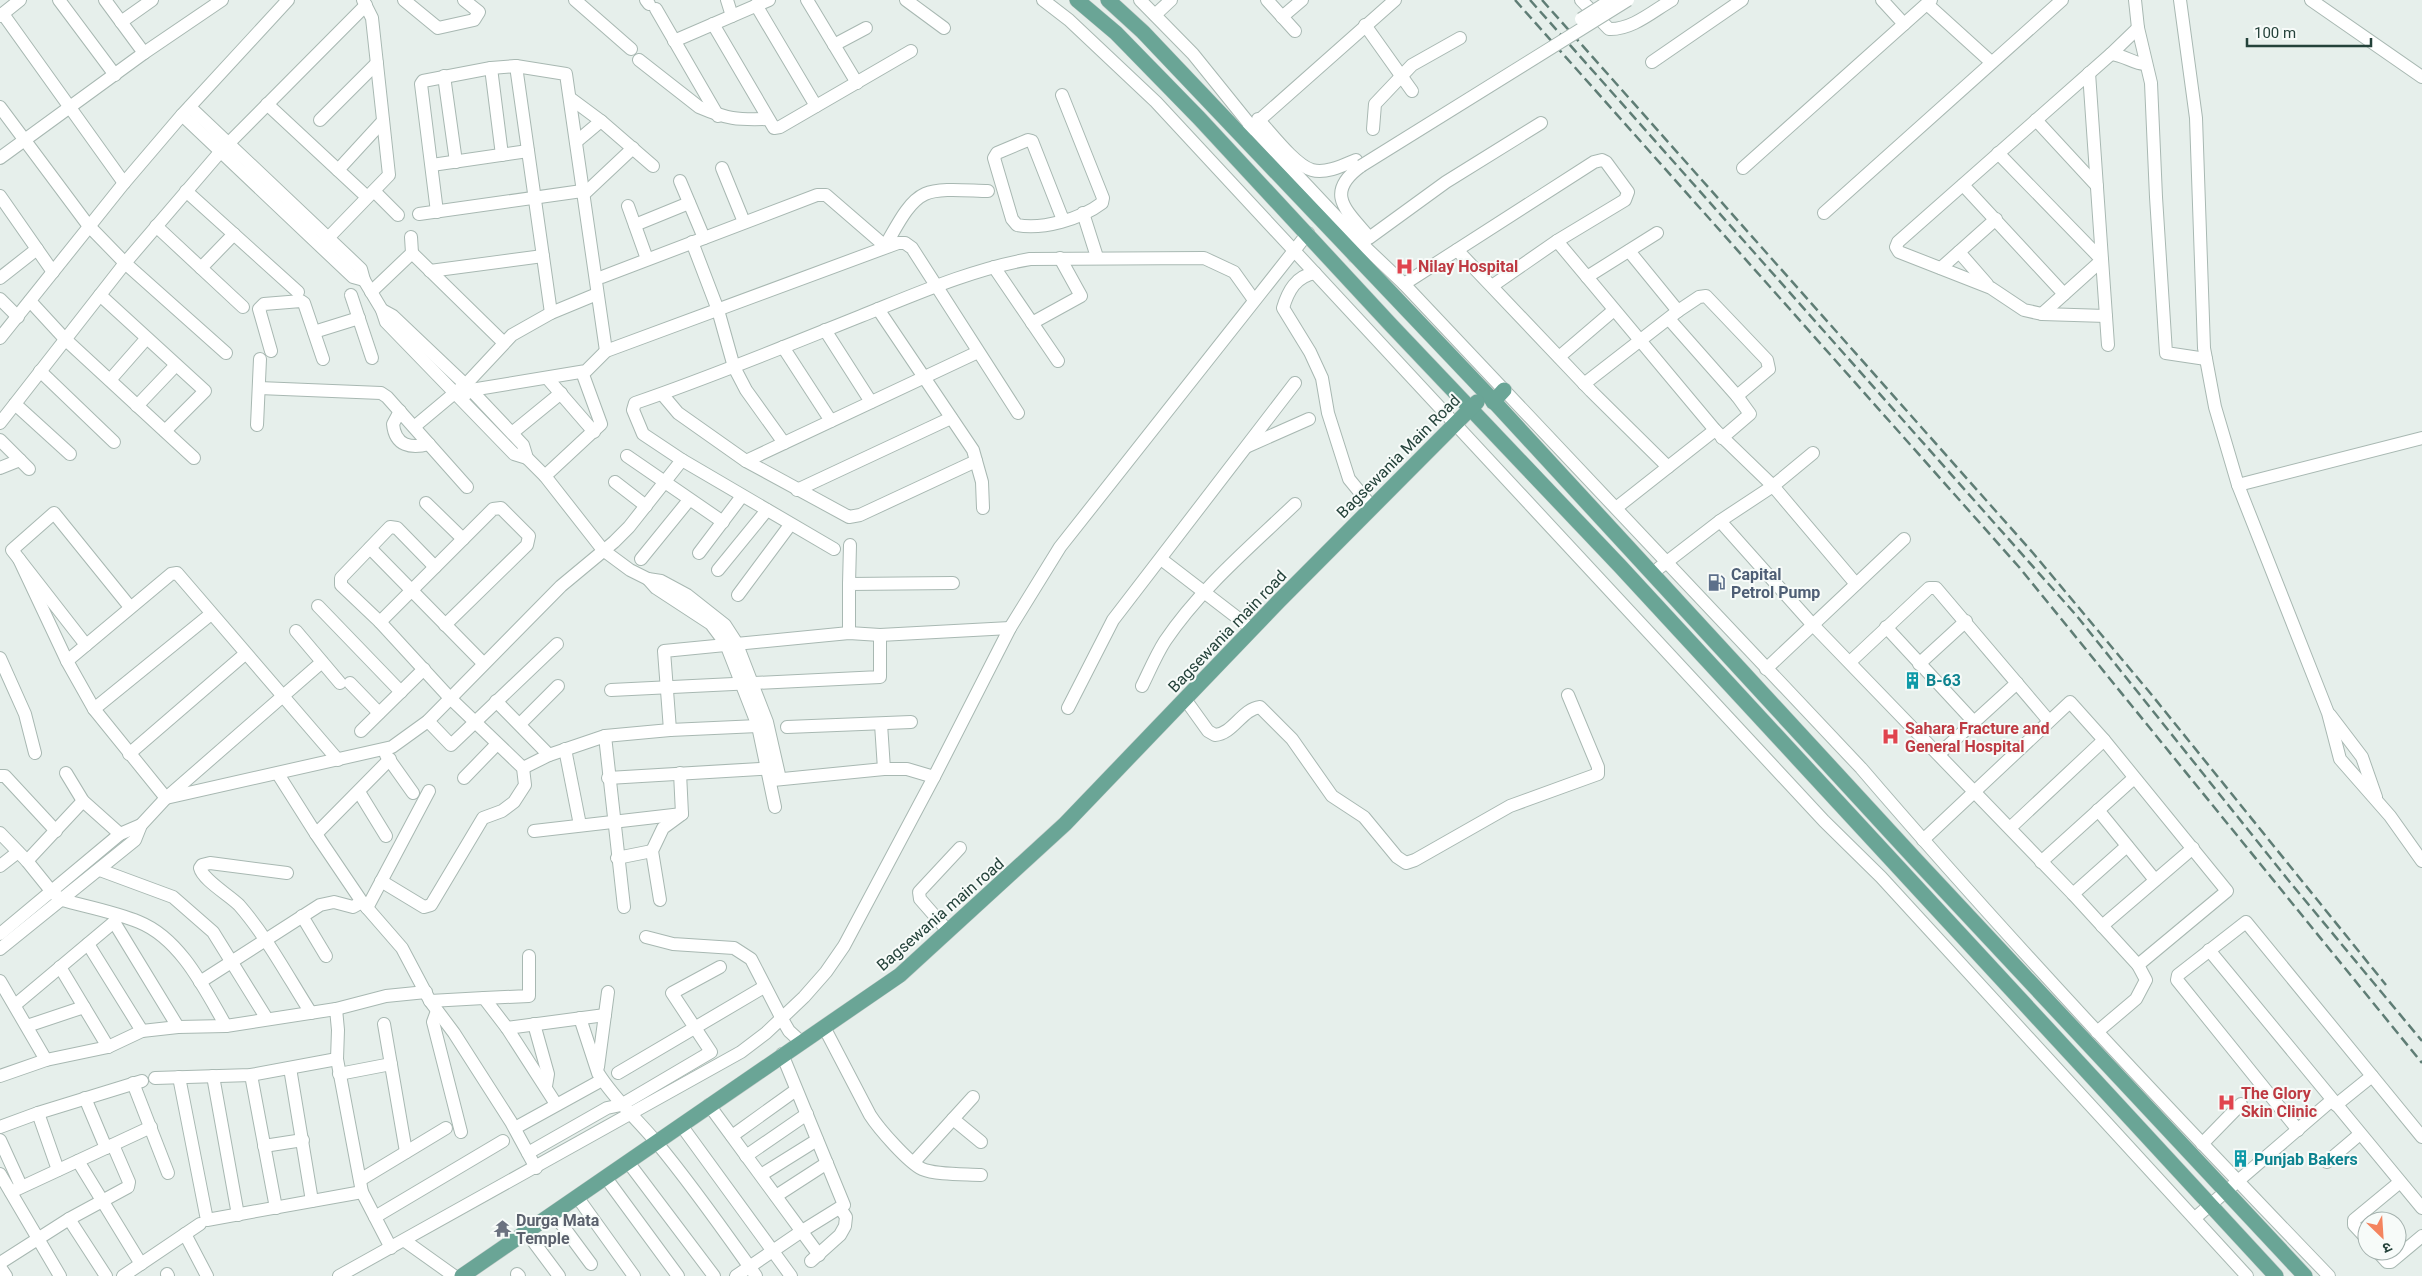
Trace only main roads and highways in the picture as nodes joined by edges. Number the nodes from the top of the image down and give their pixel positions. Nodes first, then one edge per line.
1 (1077, 0) edge
2 (1108, 0) edge
3 (1504, 390) road end
4 (1489, 398) junction
5 (1470, 408) junction
6 (1335, 544) joint
7 (464, 1275) edge
8 (2276, 1276) edge
9 (2305, 1276) edge

1 - 5 main road
2 - 4 main road
3 - 4 main road, Bagsewania Main Road
4 - 5 main road, Bagsewania Main Road
4 - 9 main road
5 - 6 main road, Bagsewania Main Road
5 - 8 main road
6 - 7 main road, Bagsewania main road

